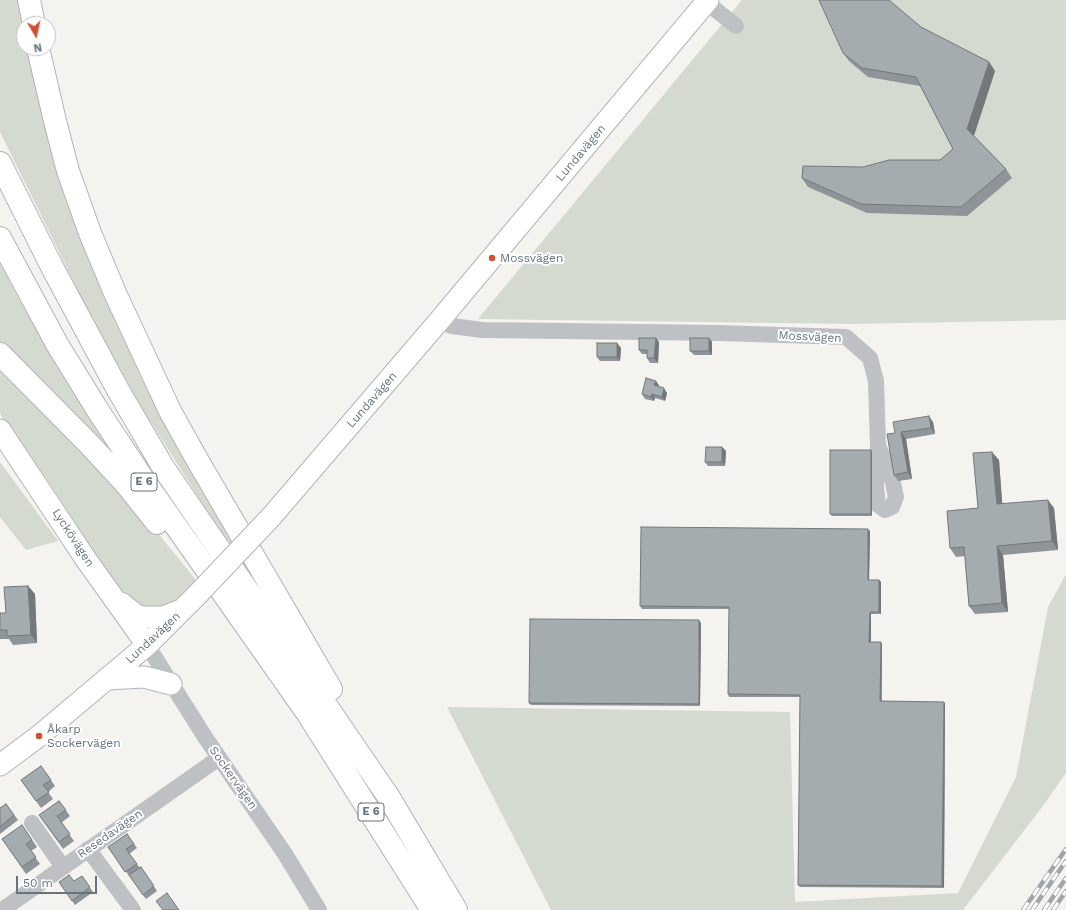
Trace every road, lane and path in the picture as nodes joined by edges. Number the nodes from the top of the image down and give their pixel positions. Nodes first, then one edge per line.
1 (29, 0) edge
2 (707, 1) edge
3 (32, 16) edge
4 (736, 26) dead end
5 (40, 56) edge
6 (0, 162) edge
7 (0, 238) edge
8 (439, 322) junction
9 (0, 354) edge
10 (0, 430) edge
11 (878, 446) dead end
12 (108, 590) junction
13 (192, 601) junction
14 (147, 645) junction
15 (107, 679) junction
16 (171, 684) junction
17 (308, 714) junction
18 (219, 758) junction
19 (0, 765) edge
20 (388, 796) junction
21 (32, 823) dead end
22 (88, 849) junction
23 (63, 867) junction
24 (2, 910) edge
25 (133, 910) edge
26 (319, 910) edge
27 (432, 910) edge
28 (456, 910) edge

1 - 3 highway
2 - 4 street
2 - 8 main road, Lundavägen
5 - 20 highway
6 - 20 highway, E 6
7 - 17 highway, E 6
8 - 11 street, Mossvägen
8 - 13 main road, Lundavägen, bridge
9 - 17 highway
10 - 12 main road, Lyckövägen
12 - 13 main road
12 - 14 main road, Lyckövägen
13 - 14 main road, Lundavägen
14 - 15 main road, Lundavägen
14 - 16 street, Sockervägen
15 - 16 main road
15 - 19 main road, Lundavägen
16 - 18 street, Sockervägen
17 - 27 highway, E 6
18 - 22 street, Resedavägen
18 - 26 street, Sockervägen
20 - 28 highway, E 6
21 - 23 street
22 - 23 street, Resedavägen
22 - 25 street
23 - 24 street, Resedavägen

